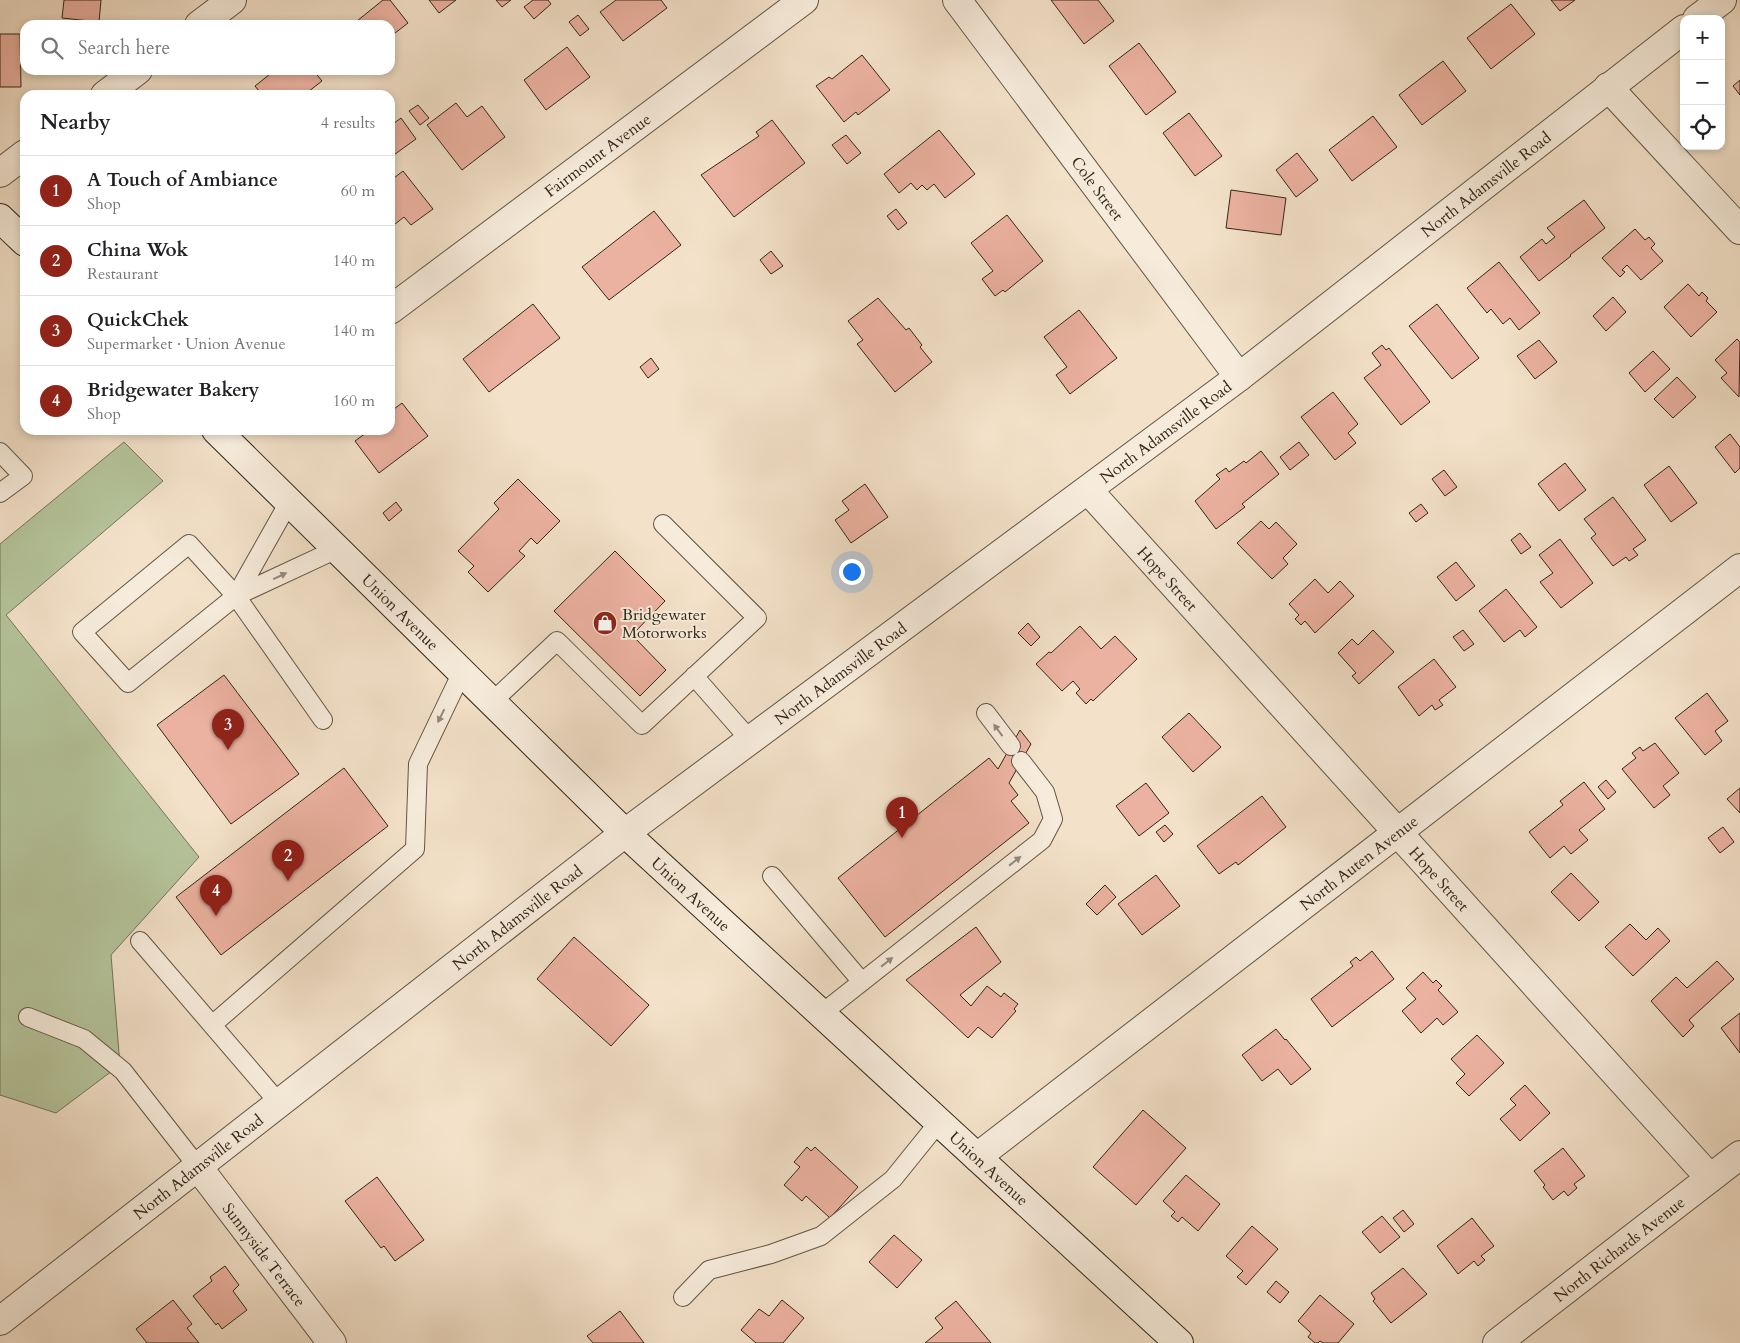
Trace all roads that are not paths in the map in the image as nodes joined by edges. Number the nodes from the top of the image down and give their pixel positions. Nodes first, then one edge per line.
1 (232, 0) edge
2 (804, 0) edge
3 (957, 0) edge
4 (1722, 0) edge
5 (202, 14) edge
6 (1702, 15) edge
7 (1680, 32) edge
8 (131, 75) edge
9 (1608, 87) junction
10 (112, 90) edge
11 (20, 158) edge
12 (0, 173) edge
13 (0, 218) edge
14 (1740, 230) edge
15 (20, 237) edge
16 (395, 306) edge
17 (1239, 377) junction
18 (226, 435) edge
19 (0, 452) edge
20 (1088, 490) junction
21 (0, 493) edge
22 (289, 502) junction
23 (663, 524) dead end
24 (337, 550) junction
25 (1740, 568) edge
26 (236, 596) junction
27 (462, 672) junction
28 (694, 676) junction
29 (492, 702) junction
30 (986, 713) dead end
31 (323, 720) dead end
32 (750, 740) junction
33 (1010, 746) dead end
34 (1022, 761) dead end
35 (1397, 832) junction
36 (625, 833) junction
37 (772, 876) dead end
38 (140, 941) dead end
39 (862, 982) junction
40 (822, 1014) junction
41 (28, 1017) dead end
42 (212, 1026) junction
43 (279, 1103) junction
44 (939, 1122) junction
45 (1740, 1155) edge
46 (977, 1157) junction
47 (198, 1167) junction
48 (1710, 1178) junction
49 (683, 1297) dead end
50 (0, 1321) edge
51 (332, 1343) edge
52 (1179, 1343) edge
53 (1497, 1343) edge

1 - 5 street
2 - 16 street, Fairmount Avenue
3 - 17 street, Cole Street
4 - 6 street
7 - 9 street, North Adamsville Road
8 - 10 street
9 - 14 street
9 - 17 street, North Adamsville Road
11 - 12 street
13 - 15 street
17 - 20 street, North Adamsville Road
18 - 22 street, Union Avenue
19 - 21 lane
20 - 32 street, North Adamsville Road
20 - 35 street, Hope Street
22 - 24 street, Union Avenue
22 - 26 lane
23 - 28 lane
26 -> 24 lane
24 - 27 street, Union Avenue
25 - 35 street, North Auten Avenue
26 - 26 lane
26 - 31 lane
27 - 29 street, Union Avenue
27 -> 42 lane
28 - 29 lane
28 - 32 lane
29 - 36 street, Union Avenue
33 -> 30 lane
32 - 36 street, North Adamsville Road
39 -> 34 lane
35 - 46 street, North Auten Avenue
35 - 48 street, Hope Street
36 - 40 street, Union Avenue
36 - 43 street, North Adamsville Road
37 - 39 lane
38 - 42 lane
39 - 40 lane
40 - 44 street, Union Avenue
41 - 47 lane
42 - 43 lane
43 - 47 street, North Adamsville Road
44 - 46 street, Union Avenue
44 - 49 lane
45 - 48 street, North Richards Avenue
46 - 52 street, Union Avenue
47 - 50 street, North Adamsville Road
47 - 51 street, Sunnyside Terrace
48 - 53 street, North Richards Avenue

